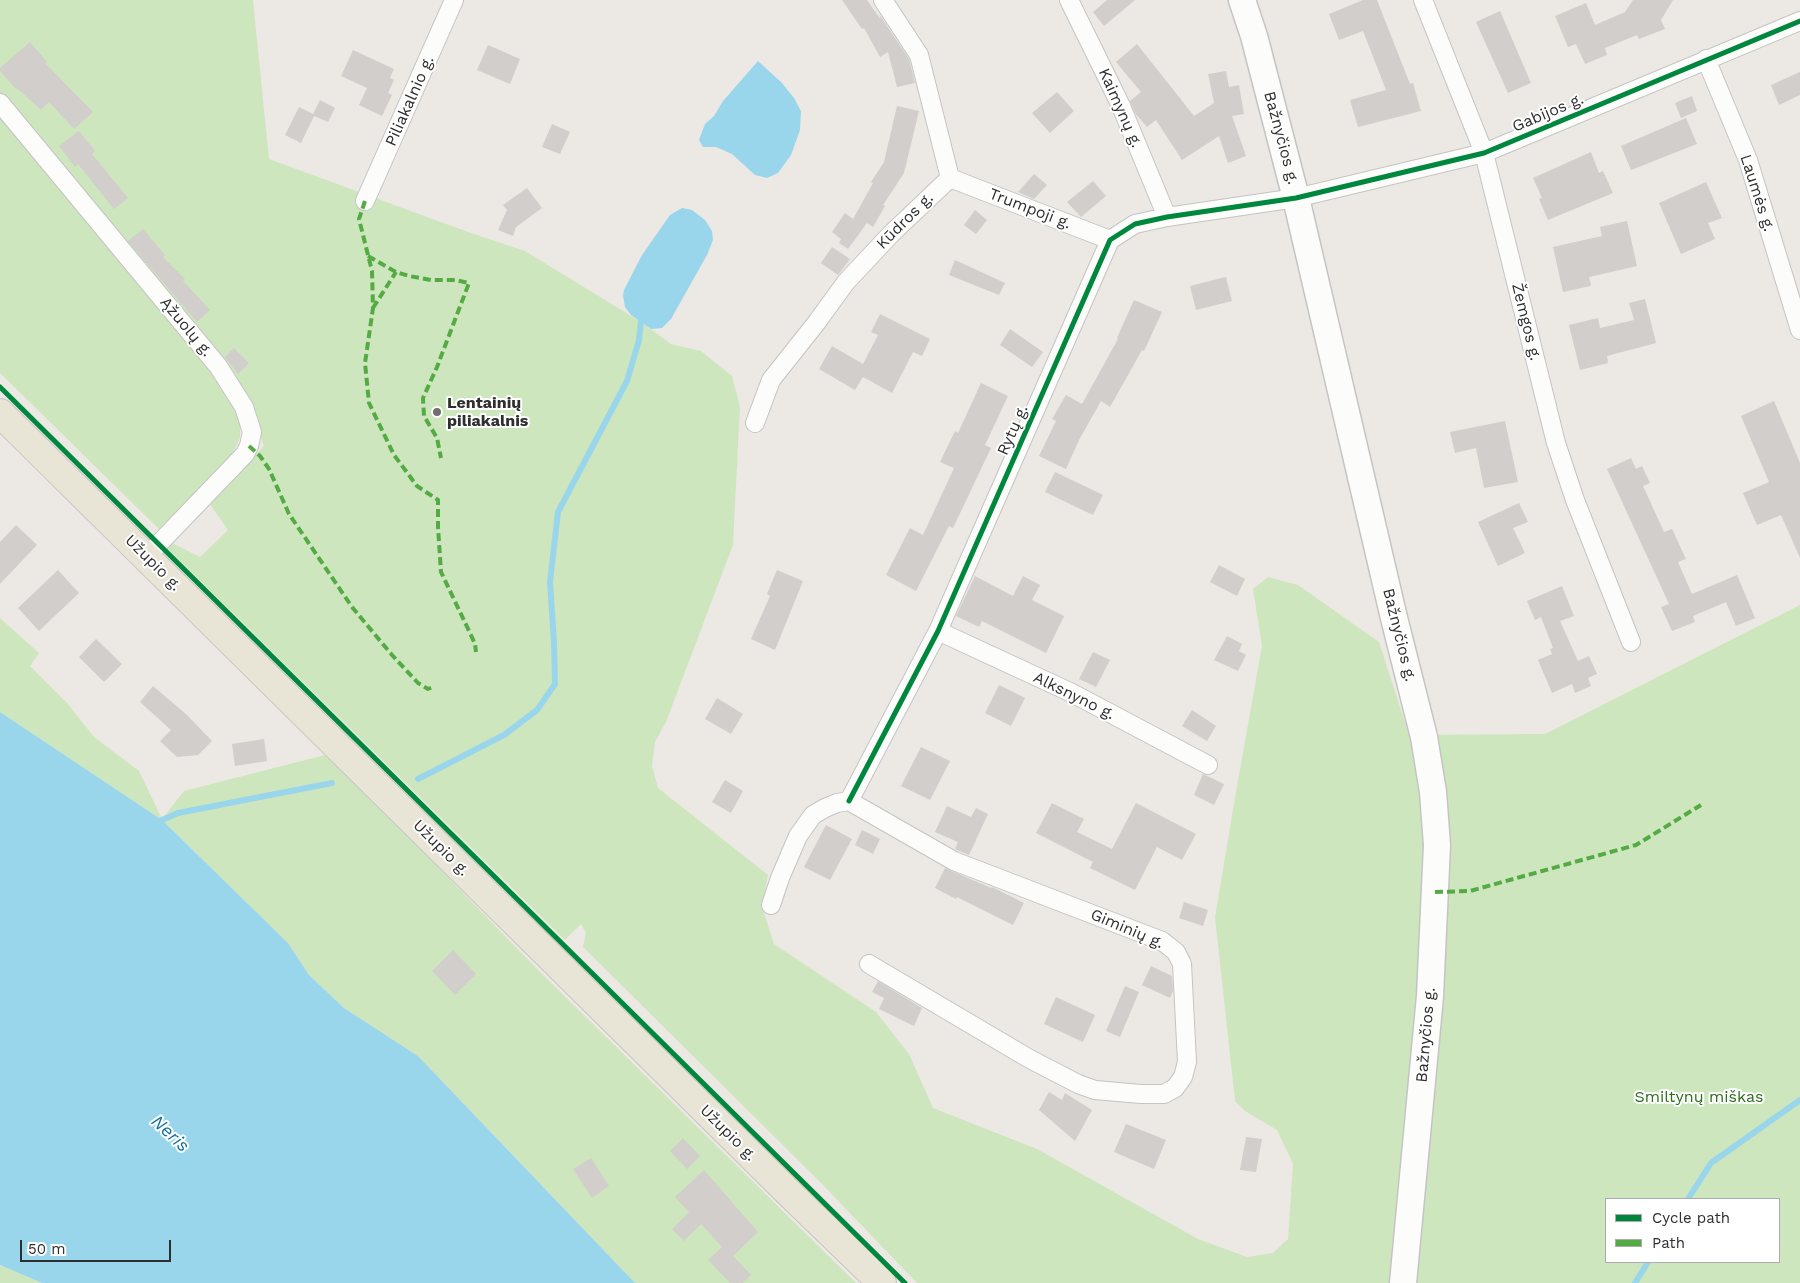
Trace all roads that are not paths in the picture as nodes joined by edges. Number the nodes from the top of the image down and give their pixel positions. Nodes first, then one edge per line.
1 (454, 0) edge
2 (883, 0) edge
3 (1069, 0) edge
4 (1242, 0) edge
5 (1423, 0) edge
6 (1800, 21) edge
7 (1706, 59) junction
8 (0, 103) edge
9 (1484, 153) junction
10 (950, 178) junction
11 (1296, 198) junction
12 (365, 202) dead end
13 (1167, 217) junction
14 (1110, 240) junction
15 (1800, 330) edge
16 (0, 413) edge
17 (755, 423) dead end
18 (146, 556) junction
19 (938, 632) junction
20 (1631, 642) dead end
21 (1208, 764) dead end
22 (849, 801) junction
23 (771, 905) dead end
24 (869, 964) dead end
25 (882, 1283) edge
26 (1403, 1283) edge

1 - 12 street, Piliakalnio g.
2 - 10 street
3 - 13 street, Kaimynų g.
4 - 11 main road, Bažnyčios g.
5 - 9 street, Žemgos g.
6 - 7 street, Gabijos g.
7 - 9 street, Gabijos g.
7 - 15 street, Laumės g.
8 - 18 street, Ąžuolų g.
9 - 11 street, Gabijos g.
9 - 20 street, Žemgos g.
10 - 14 street, Trumpoji g.
10 - 17 street, Kūdros g.
11 - 13 street
11 - 26 main road, Bažnyčios g.
13 - 14 street
14 - 19 street, Rytų g.
16 - 18 main road, Užupio g.
18 - 25 main road, Užupio g.
19 - 21 street, Alksnyno g.
19 - 22 street, Rytų g.
22 - 23 street
22 - 24 street, Giminių g.

